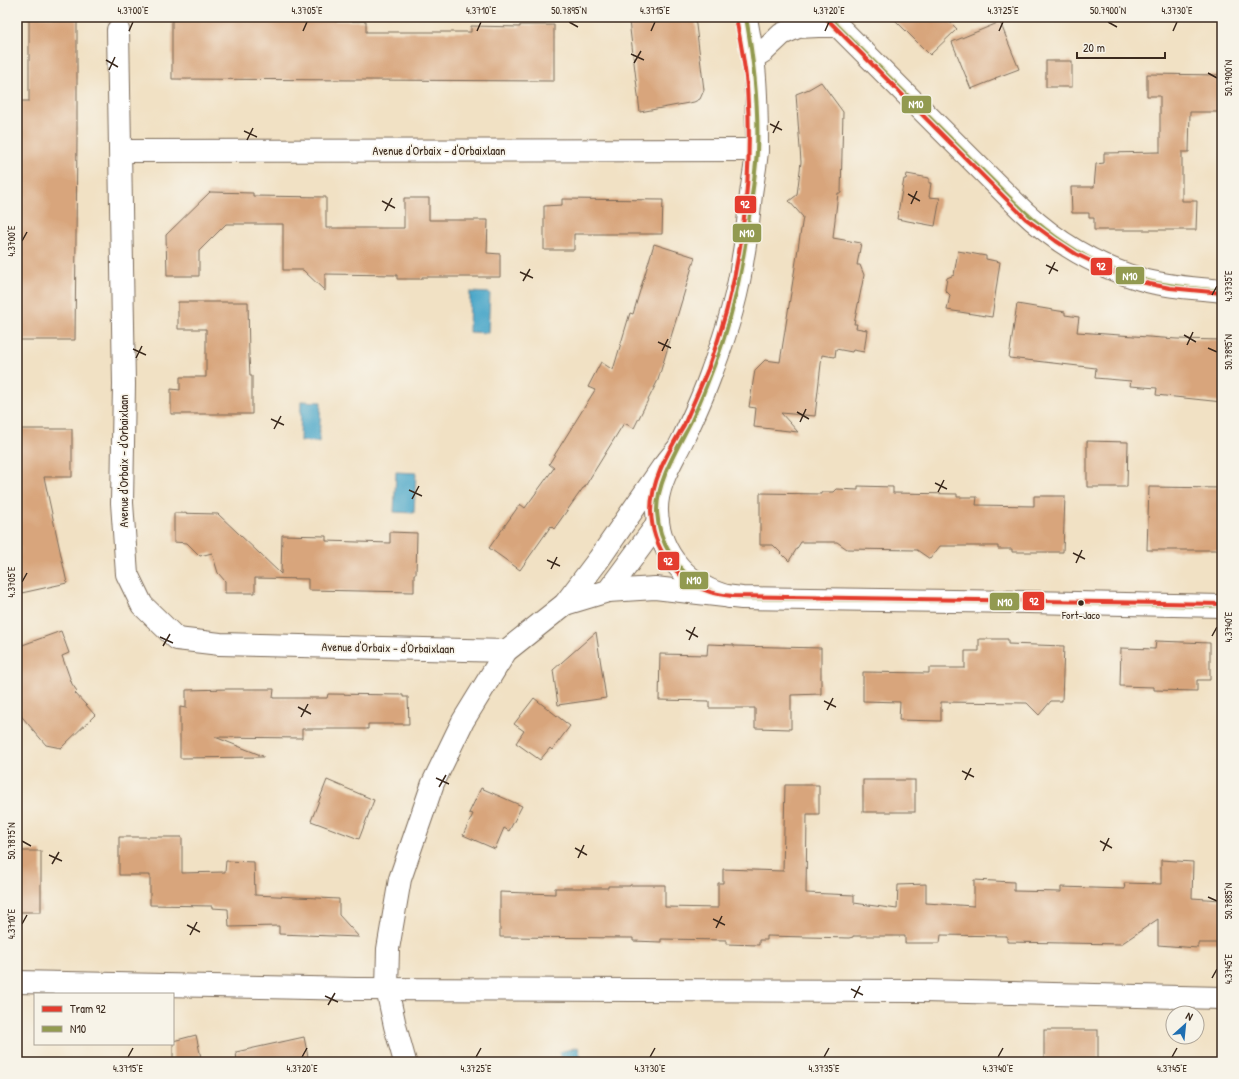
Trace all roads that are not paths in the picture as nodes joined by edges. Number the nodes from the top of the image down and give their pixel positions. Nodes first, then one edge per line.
1 (746, 17) edge
2 (834, 22) edge
3 (118, 30) dead end
4 (753, 58) junction
5 (757, 150) junction
6 (121, 151) junction
7 (1222, 291) edge
8 (676, 451) junction
9 (658, 521) junction
10 (608, 591) junction
11 (730, 597) junction
12 (565, 604) junction
13 (1222, 606) edge
14 (506, 651) junction
15 (17, 982) edge
16 (388, 989) junction
17 (1222, 998) edge
18 (405, 1062) edge

1 - 4 street
2 - 4 street
2 - 7 street
3 - 6 street, Avenue d'Orbaix - d'Orbaixlaan
4 - 5 street
5 - 6 street, Avenue d'Orbaix - d'Orbaixlaan
5 - 8 street
6 - 14 street, Avenue d'Orbaix - d'Orbaixlaan
8 - 9 street
8 - 12 street
9 - 10 street
9 - 11 street
10 - 11 street
10 - 12 street
11 - 13 street
12 - 14 street
14 - 16 street
15 - 16 street
16 - 17 street
16 - 18 street

